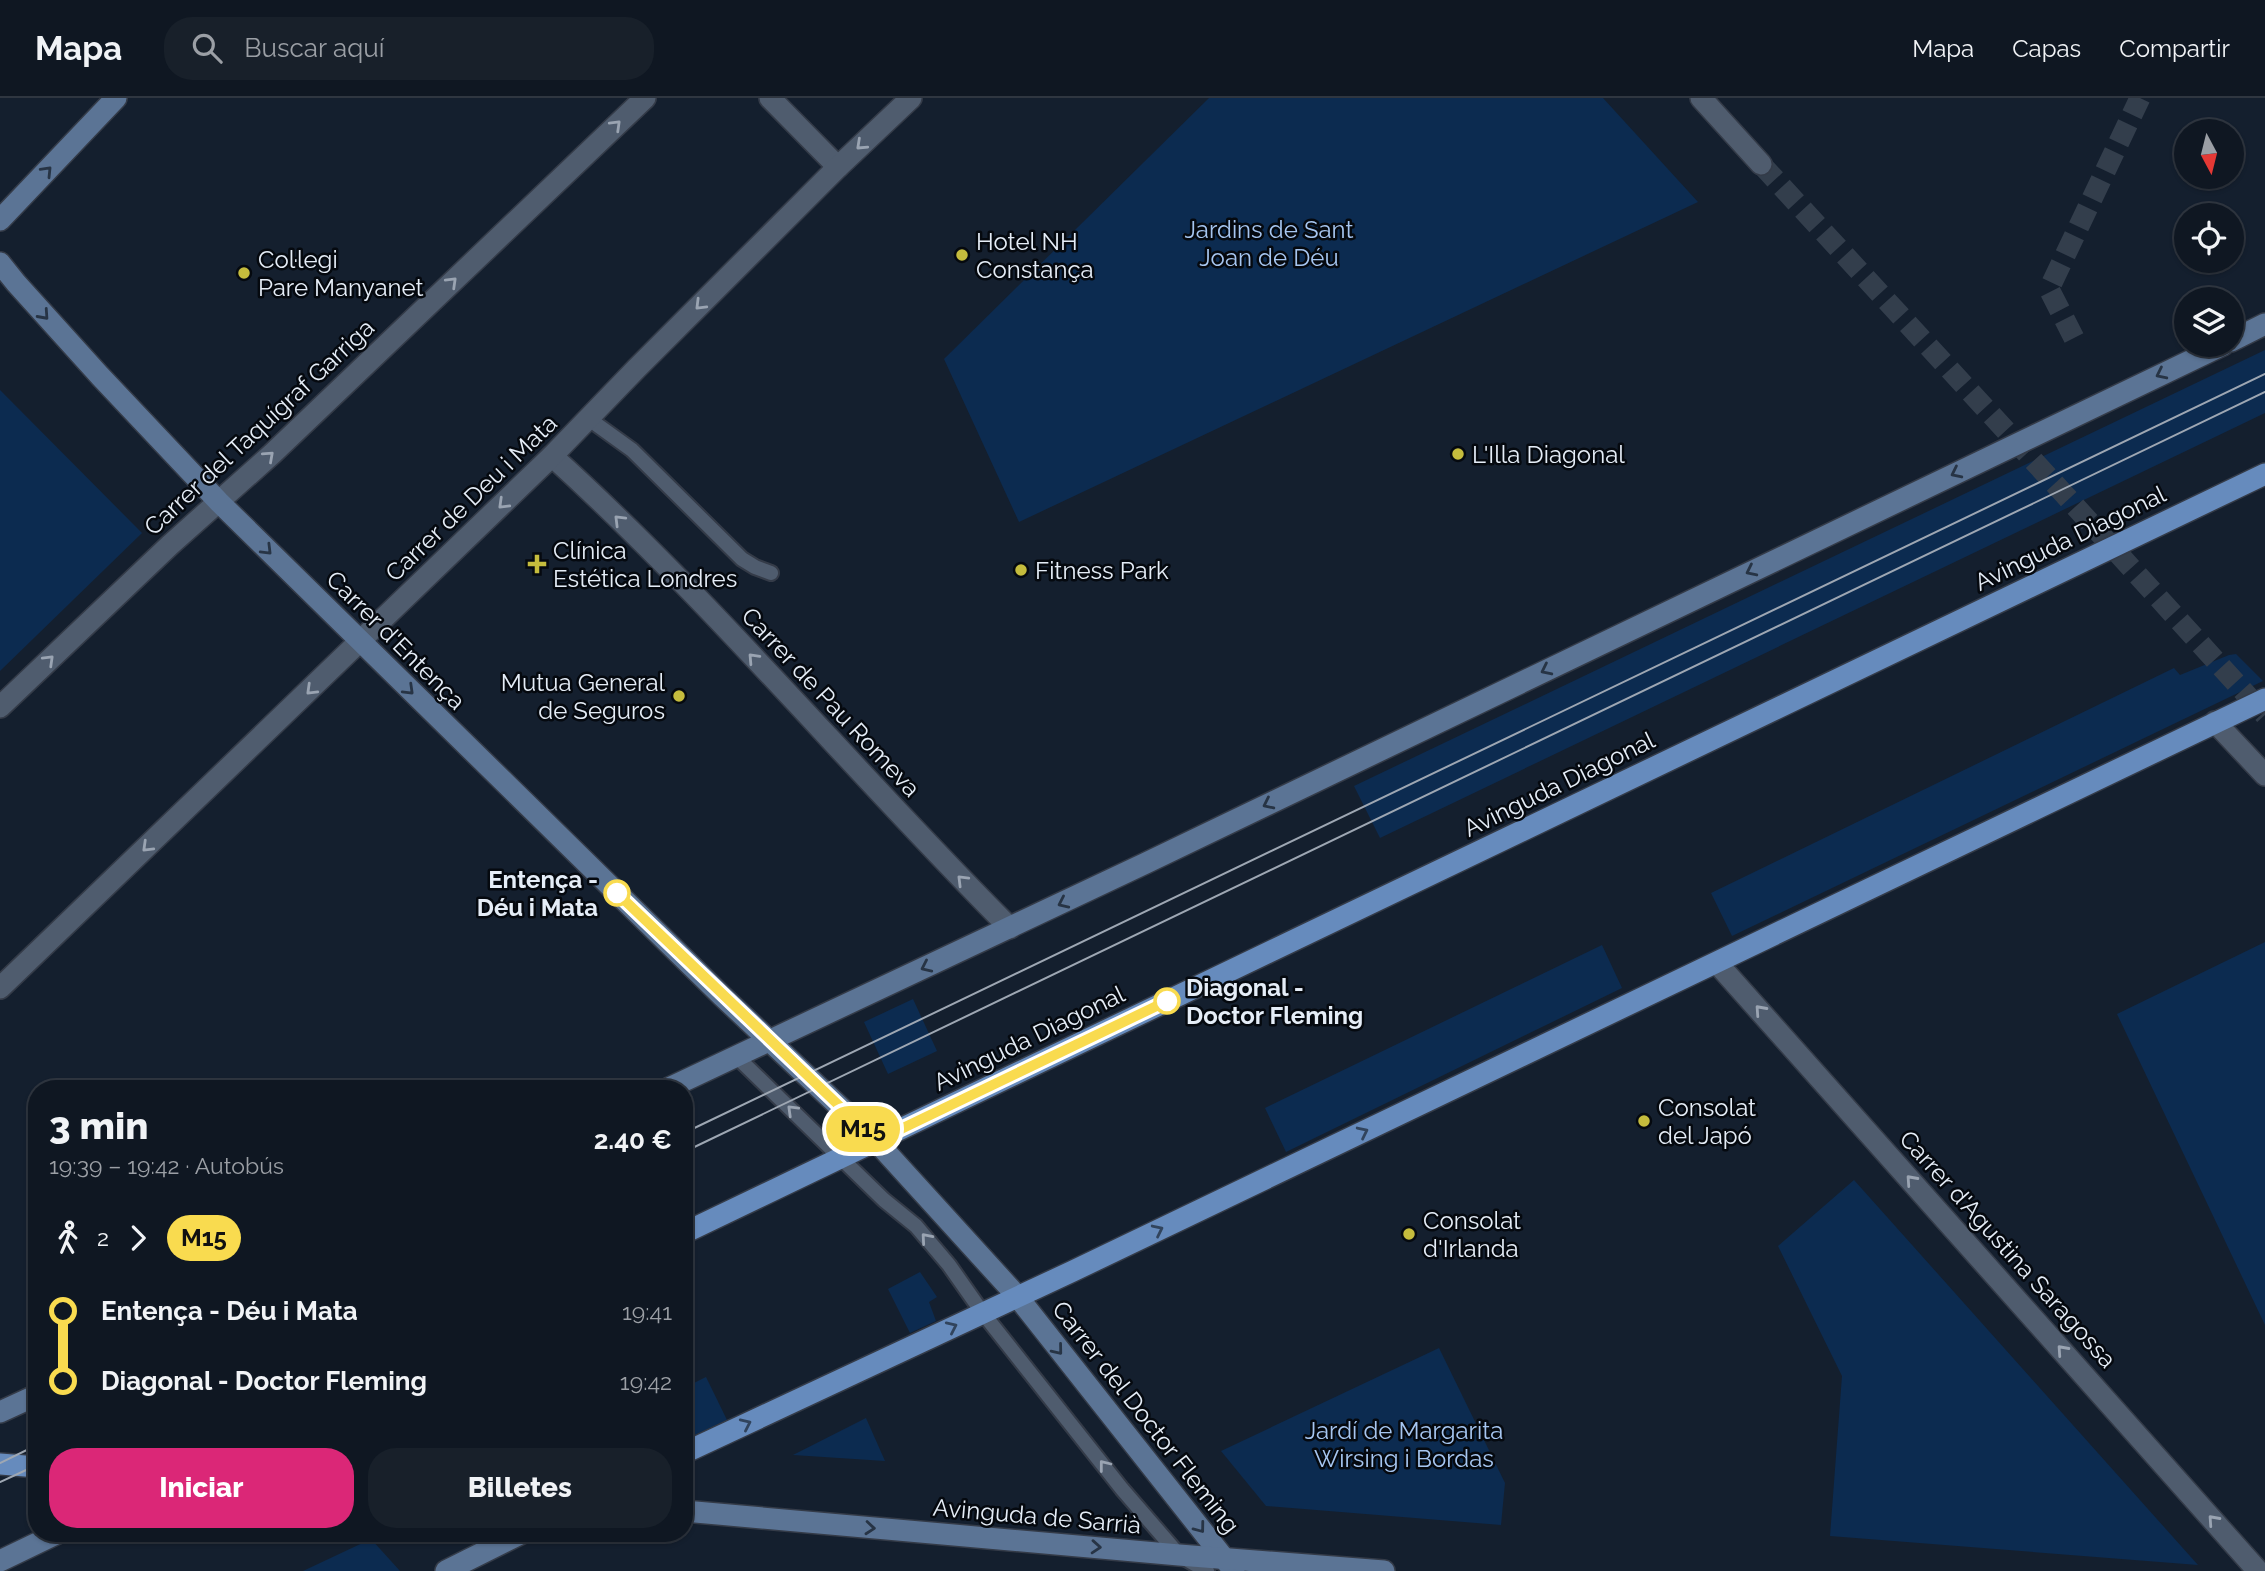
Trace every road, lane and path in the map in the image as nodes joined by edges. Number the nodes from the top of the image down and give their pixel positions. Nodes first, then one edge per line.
1 (116, 98) edge
2 (645, 98) edge
3 (770, 98) edge
4 (911, 98) edge
5 (1701, 98) edge
6 (1760, 164) tunnel mouth
7 (838, 167) junction
8 (0, 220) edge
9 (0, 262) edge
10 (2265, 324) edge
11 (2244, 334) edge
12 (2198, 357) edge
13 (589, 419) junction
14 (552, 456) junction
15 (2265, 474) edge
16 (219, 502) junction
17 (771, 573) dead end
18 (360, 643) junction
19 (2265, 699) edge
20 (0, 707) edge
21 (2215, 722) junction
22 (2265, 775) edge
23 (1010, 928) junction
24 (1717, 963) junction
25 (0, 988) edge
26 (770, 1040) junction
27 (736, 1056) junction
28 (686, 1080) edge
29 (876, 1141) junction
30 (841, 1157) junction
31 (693, 1229) edge
32 (1017, 1296) junction
33 (982, 1312) junction
34 (28, 1399) edge
35 (0, 1412) edge
36 (693, 1449) edge
37 (0, 1464) edge
38 (28, 1466) edge
39 (693, 1512) edge
40 (39, 1542) edge
41 (504, 1542) edge
42 (1179, 1555) junction
43 (0, 1561) edge
44 (1221, 1567) edge
45 (446, 1571) edge
46 (1384, 1571) edge
47 (2258, 1571) edge

8 -> 1 main road
16 -> 2 street, Carrer del Taquígraf Garriga
3 - 7 street
4 -> 7 street, Carrer de Deu i Mata
5 - 6 street
7 -> 13 street, Carrer de Deu i Mata
9 -> 16 main road, Carrer d'Entença
10 - 11 main road
12 -> 23 main road
13 - 14 street, Carrer de Deu i Mata
13 - 17 lane
14 -> 18 street, Carrer de Deu i Mata
23 -> 14 street, Carrer de Pau Romeva
15 - 29 main road, Avinguda Diagonal
16 -> 18 main road, Carrer d'Entença
20 -> 16 street, Carrer del Taquígraf Garriga
18 -> 25 street, Carrer de Deu i Mata
18 -> 26 main road, Carrer d'Entença
19 - 21 main road
21 - 22 street
21 - 24 main road
23 -> 26 main road
32 -> 24 main road
47 -> 24 street, Carrer d'Agustina Saragossa
26 - 27 main road
26 - 29 main road
27 - 28 main road
30 -> 27 lane
29 - 30 main road, Avinguda Diagonal
29 - 32 main road
30 - 31 main road, Avinguda Diagonal
33 -> 30 lane
32 - 33 main road
32 -> 44 main road, Carrer del Doctor Fleming
36 -> 33 main road
42 -> 33 lane
34 - 35 main road
37 - 38 main road
39 -> 42 main road, Avinguda de Sarrià
40 - 43 main road
41 - 45 main road
42 - 44 main road, Avinguda de Sarrià
44 - 46 main road, Avinguda de Sarrià

